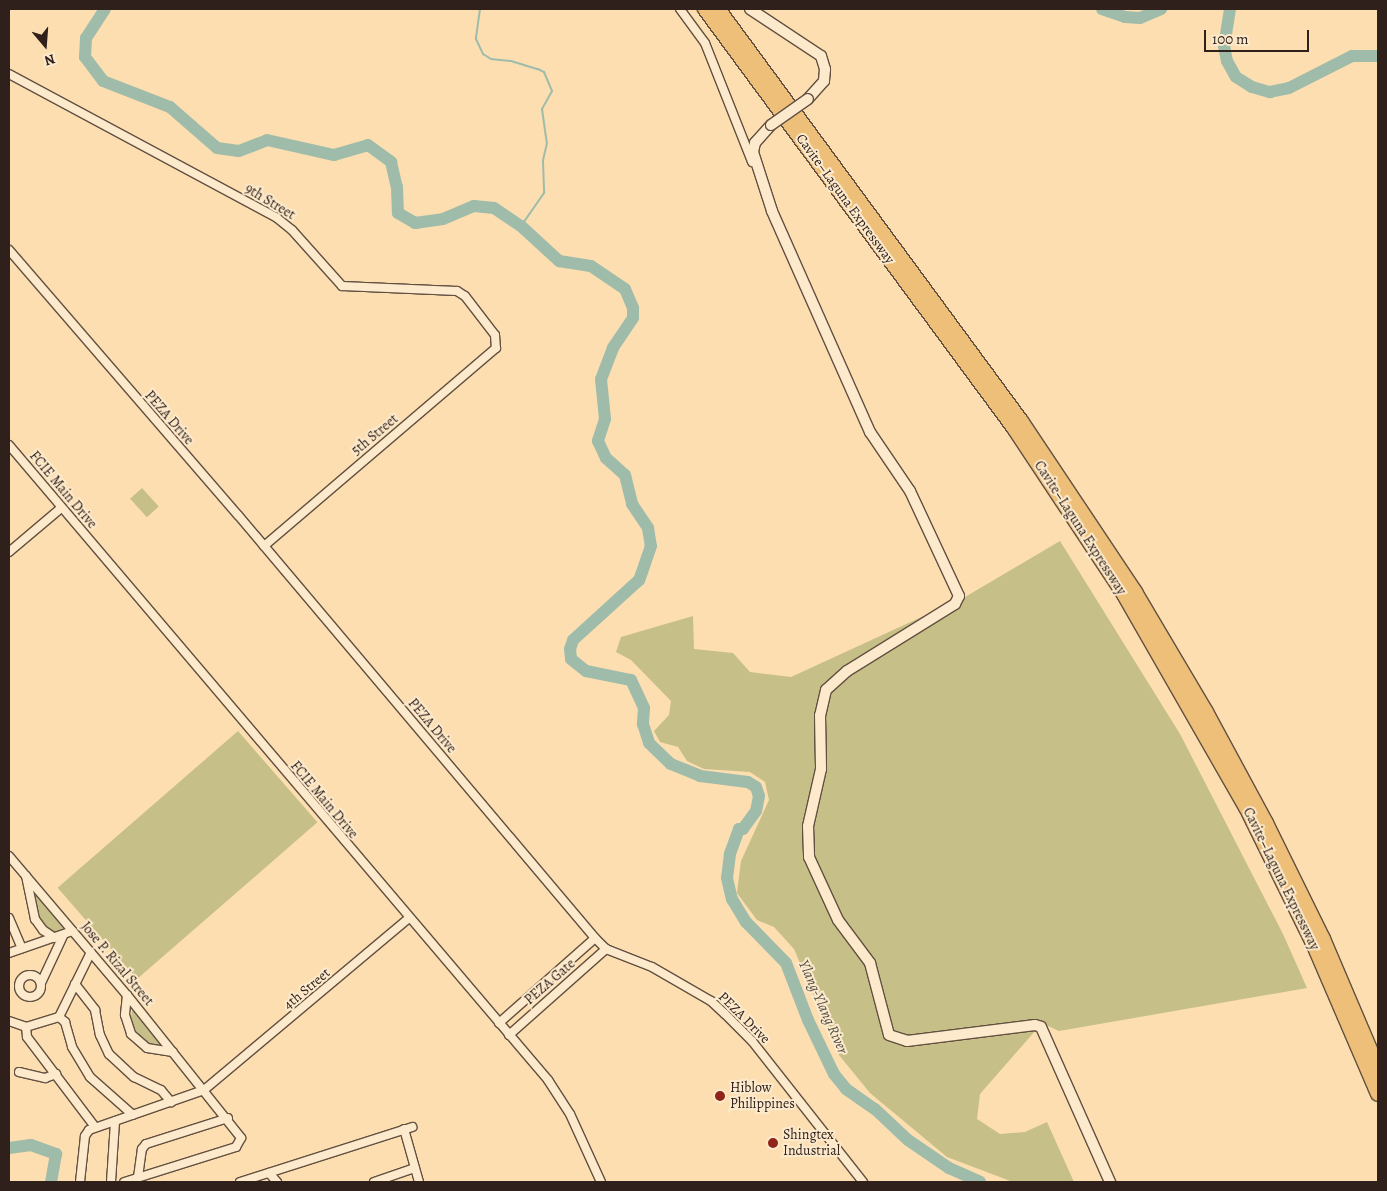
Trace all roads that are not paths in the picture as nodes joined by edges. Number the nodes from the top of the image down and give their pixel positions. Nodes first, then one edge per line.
1 (680, 9) edge
2 (705, 9) edge
3 (718, 9) edge
4 (750, 9) edge
5 (9, 74) edge
6 (763, 187) junction
7 (9, 250) edge
8 (497, 341) joint
9 (9, 446) edge
10 (61, 508) junction
11 (264, 546) junction
12 (9, 552) edge
13 (9, 856) edge
14 (26, 876) junction
15 (9, 918) edge
16 (409, 918) junction
17 (72, 931) junction
18 (63, 936) junction
19 (55, 938) junction
20 (595, 938) junction
21 (22, 948) junction
22 (606, 949) junction
23 (90, 952) junction
24 (9, 953) edge
25 (48, 970) junction
26 (33, 975) junction
27 (40, 983) junction
28 (75, 984) junction
29 (127, 995) junction
30 (59, 1017) junction
31 (9, 1020) edge
32 (499, 1023) junction
33 (26, 1027) junction
34 (509, 1035) junction
35 (173, 1052) junction
36 (1378, 1068) edge
37 (18, 1072) dead end
38 (56, 1074) junction
39 (204, 1090) junction
40 (1378, 1094) edge
41 (171, 1102) junction
42 (133, 1114) junction
43 (228, 1118) junction
44 (115, 1121) junction
45 (92, 1128) junction
46 (415, 1168) junction
47 (269, 1173) junction
48 (138, 1177) junction
49 (259, 1180) edge
50 (80, 1182) edge
51 (110, 1182) edge
52 (124, 1182) edge
53 (240, 1182) edge
54 (277, 1182) edge
55 (374, 1182) edge
56 (419, 1182) edge
57 (601, 1182) edge
58 (863, 1182) edge
59 (1110, 1182) edge

1 - 6 street
2 - 40 highway, Cavite–Laguna Expressway
3 - 36 highway, Cavite–Laguna Expressway
4 - 6 street, bridge
5 - 8 street, 9th Street
6 - 59 street
7 - 11 street, PEZA Drive
8 - 11 street, 5th Street
9 - 10 street, FCIE Main Drive
10 - 12 street
10 - 16 street, FCIE Main Drive
11 - 20 street, PEZA Drive
13 - 14 street, Jose P. Rizal Street
14 - 17 street, Jose P. Rizal Street
14 - 19 street
15 - 21 street
16 - 32 street, FCIE Main Drive
16 - 39 street, 4th Street
17 - 18 street
17 - 23 street, Jose P. Rizal Street
18 - 19 street
18 - 25 street
19 - 21 street
20 - 22 street, PEZA Drive
20 - 32 street, PEZA Gate
21 - 24 street
22 - 34 street, PEZA Gate
22 - 58 street, PEZA Drive
23 - 28 street
23 - 29 street, Jose P. Rizal Street
25 - 26 street
25 - 27 street
26 - 27 street
26 - 27 street
28 - 30 street
28 - 41 street
29 - 35 street, Jose P. Rizal Street
29 - 35 street
30 - 33 street
30 - 42 street
31 - 33 street
32 - 34 street, FCIE Main Drive
33 - 38 street
34 - 57 street, FCIE Main Drive
35 - 39 street, Jose P. Rizal Street
37 - 38 street
38 - 45 street
39 - 41 street, 4th Street
39 - 43 street, Jose P. Rizal Street
41 - 42 street, 4th Street
42 - 44 street, 4th Street
43 - 48 street
43 - 48 street, Jose P. Rizal Street
44 - 45 street, 4th Street
44 - 51 street
45 - 50 street
46 - 47 street
46 - 55 street
46 - 56 street
47 - 49 street
47 - 54 street
48 - 52 street
49 - 53 street

